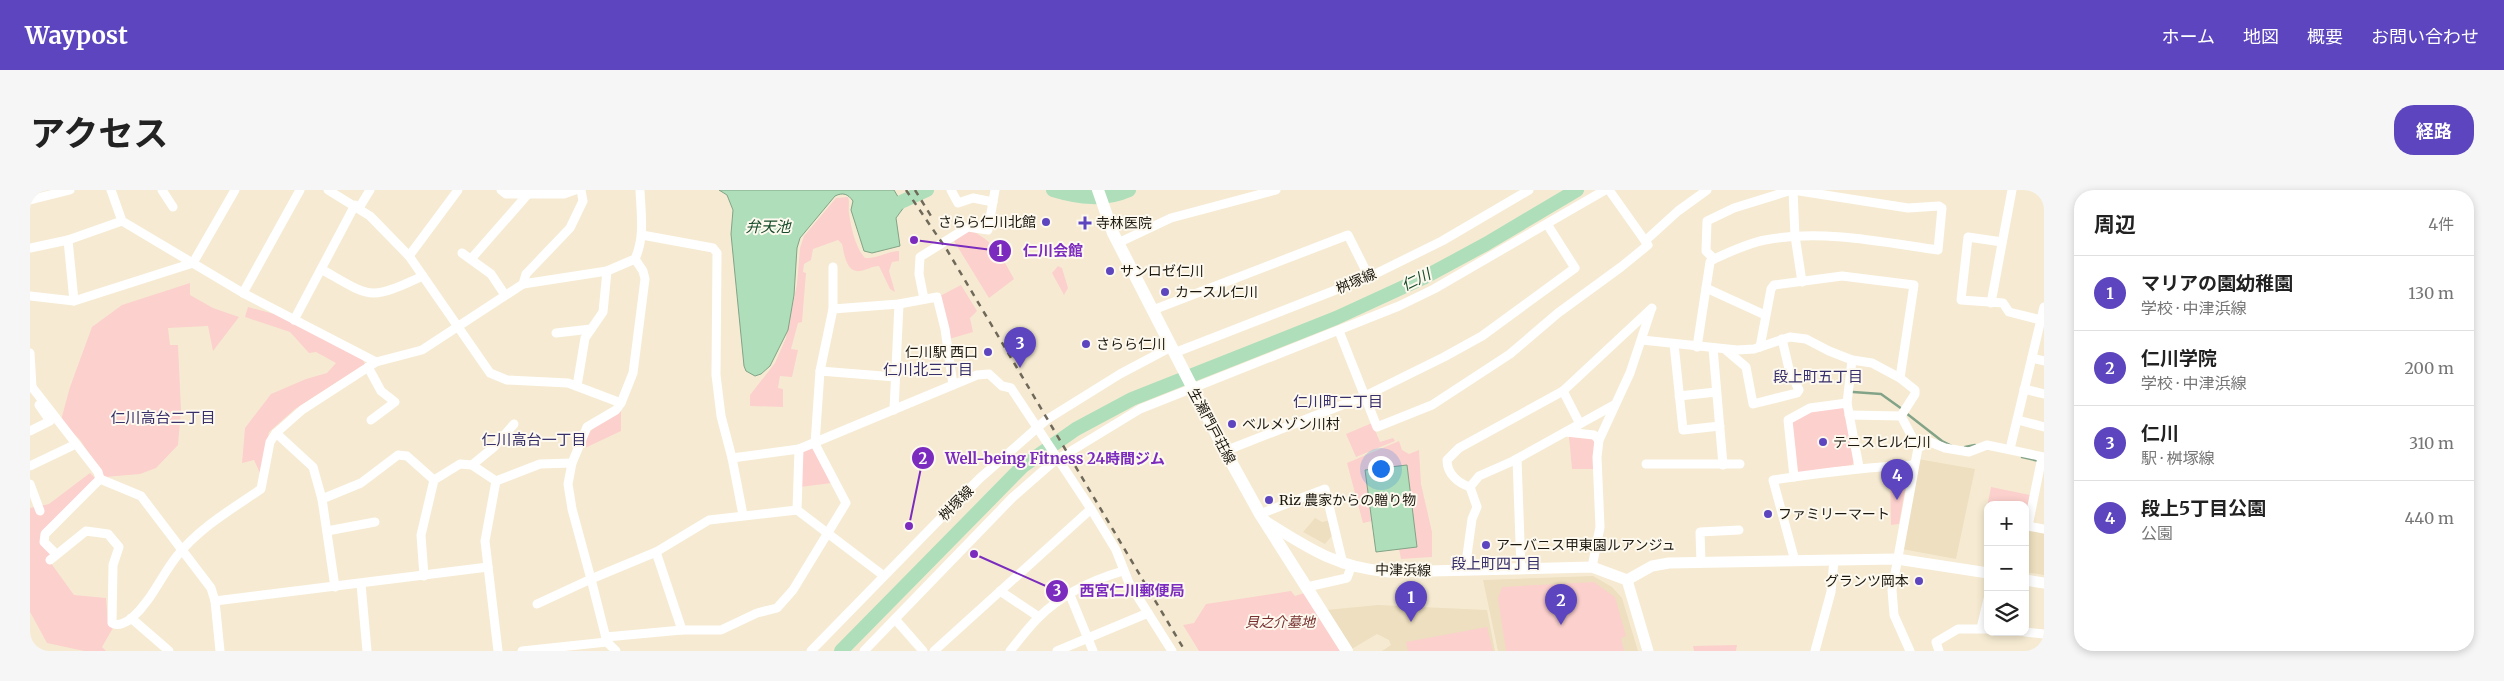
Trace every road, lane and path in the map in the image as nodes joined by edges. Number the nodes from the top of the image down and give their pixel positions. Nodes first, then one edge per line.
1 (70, 190) edge
2 (111, 190) edge
3 (162, 190) edge
4 (235, 190) edge
5 (300, 190) edge
6 (328, 190) edge
7 (370, 190) edge
8 (458, 190) edge
9 (501, 190) edge
10 (575, 190) edge
11 (581, 190) edge
12 (640, 190) edge
13 (951, 190) edge
14 (995, 190) edge
15 (1276, 190) edge
16 (1529, 190) edge
17 (1605, 190) edge
18 (1609, 190) edge
19 (1707, 190) edge
20 (1793, 190) edge
21 (2012, 190) edge
22 (528, 194) junction
23 (1100, 196) edge
24 (30, 200) edge
25 (993, 202) junction
26 (173, 207) dead end
27 (357, 207) junction
28 (122, 222) junction
29 (1547, 224) junction
30 (642, 235) junction
31 (1795, 236) junction
32 (68, 240) junction
33 (1645, 241) junction
34 (2002, 242) junction
35 (1118, 244) junction
36 (30, 248) edge
37 (462, 252) dead end
38 (409, 256) junction
39 (471, 259) junction
40 (636, 259) junction
41 (1714, 259) junction
42 (193, 263) junction
43 (833, 267) dead end
44 (322, 269) junction
45 (607, 271) junction
46 (423, 276) junction
47 (1369, 277) junction
48 (1802, 282) junction
49 (523, 284) junction
50 (1706, 288) junction
51 (243, 293) junction
52 (505, 295) junction
53 (30, 296) edge
54 (924, 299) junction
55 (74, 301) junction
56 (1991, 303) junction
57 (899, 304) junction
58 (2044, 307) edge
59 (833, 308) junction
60 (1152, 310) junction
61 (1765, 316) junction
62 (294, 320) junction
63 (2042, 322) edge
64 (458, 324) junction
65 (591, 329) junction
66 (1339, 331) junction
67 (556, 333) dead end
68 (1782, 339) junction
69 (1642, 340) junction
70 (1674, 344) junction
71 (1697, 347) junction
72 (1760, 347) junction
73 (1713, 348) junction
74 (1726, 350) junction
75 (1173, 352) junction
76 (30, 354) edge
77 (2032, 358) junction
78 (1852, 360) junction
79 (2044, 361) edge
80 (372, 365) junction
81 (820, 371) junction
82 (895, 376) junction
83 (1900, 378) junction
84 (577, 386) junction
85 (953, 386) junction
86 (1191, 386) junction
87 (31, 389) edge
88 (2024, 390) junction
89 (1563, 391) junction
90 (1716, 392) junction
91 (2044, 394) edge
92 (1365, 396) junction
93 (1679, 396) junction
94 (621, 403) junction
95 (1847, 403) junction
96 (1614, 405) junction
97 (894, 410) junction
98 (1849, 415) junction
99 (1901, 416) junction
100 (371, 420) dead end
101 (2018, 420) junction
102 (514, 424) dead end
103 (1580, 424) junction
104 (1720, 426) junction
105 (1040, 427) junction
106 (2044, 427) edge
107 (30, 431) edge
108 (1566, 432) junction
109 (276, 433) junction
110 (1599, 440) junction
111 (76, 444) junction
112 (815, 444) junction
113 (1918, 448) junction
114 (799, 449) junction
115 (2010, 449) junction
116 (1224, 451) junction
117 (1059, 457) junction
118 (2043, 457) edge
119 (732, 458) junction
120 (1516, 460) junction
121 (572, 463) junction
122 (1646, 464) dead end
123 (1723, 464) junction
124 (1740, 464) dead end
125 (472, 465) junction
126 (1913, 465) junction
127 (30, 466) edge
128 (1859, 467) junction
129 (1794, 477) junction
130 (100, 479) junction
131 (434, 480) junction
132 (496, 481) junction
133 (30, 484) edge
134 (1470, 487) junction
135 (322, 499) junction
136 (1091, 509) junction
137 (797, 510) junction
138 (40, 511) dead end
139 (743, 516) junction
140 (1262, 517) junction
141 (375, 522) dead end
142 (2044, 529) edge
143 (1739, 530) dead end
144 (327, 531) junction
145 (827, 533) junction
146 (1288, 536) junction
147 (1283, 549) junction
148 (182, 551) junction
149 (656, 552) junction
150 (1897, 559) junction
151 (1834, 560) junction
152 (1795, 561) junction
153 (1700, 562) junction
154 (1347, 566) junction
155 (488, 567) junction
156 (1592, 567) junction
157 (1521, 569) junction
158 (1465, 570) junction
159 (1123, 571) junction
160 (1984, 572) edge
161 (424, 576) junction
162 (884, 576) junction
163 (591, 579) junction
164 (1627, 580) junction
165 (2029, 581) edge
166 (2044, 583) edge
167 (361, 584) junction
168 (335, 587) junction
169 (1307, 587) junction
170 (1000, 591) junction
171 (1070, 595) junction
172 (215, 601) junction
173 (537, 604) dead end
174 (1148, 613) junction
175 (1038, 617) junction
176 (131, 618) junction
177 (895, 619) junction
178 (1984, 628) edge
179 (682, 630) junction
180 (2029, 632) edge
181 (2044, 634) edge
182 (1088, 638) junction
183 (607, 640) junction
184 (1171, 649) edge
185 (169, 651) edge
186 (220, 651) edge
187 (367, 651) edge
188 (498, 651) edge
189 (522, 651) edge
190 (616, 651) edge
191 (811, 651) edge
192 (864, 651) edge
193 (923, 651) edge
194 (934, 651) edge
195 (1010, 651) edge
196 (1057, 651) edge
197 (1093, 651) edge
198 (1161, 651) edge
199 (1347, 651) edge
200 (1648, 651) edge
201 (1815, 651) edge
202 (1910, 651) edge
203 (1939, 651) edge

1 - 24 street
2 - 28 street
3 - 26 street
4 - 42 street
5 - 51 street
6 - 27 street
7 - 27 street
8 - 38 street
9 - 22 street
10 - 22 street
11 - 49 street
12 - 30 street
13 - 25 street
14 - 25 street
15 - 35 street
16 - 47 street, 桝塚線
17 - 29 street
18 - 33 street
19 - 33 street
20 - 31 street
20 - 31 street
20 - 41 street
21 - 34 street
22 - 39 street
23 - 35 main road, 生瀬門戸荘線
25 - 54 street
27 - 38 street
27 - 44 street
28 - 32 street
28 - 42 street
29 - 66 street
29 - 92 street
30 - 40 street
30 - 119 street
31 - 41 street
31 - 48 street
32 - 36 street
32 - 55 street
33 - 92 street
34 - 56 street
34 - 56 street
35 - 60 main road, 生瀬門戸荘線
37 - 39 street
38 - 46 street
39 - 52 street
40 - 45 street
40 - 94 street
41 - 50 street
42 - 51 street
42 - 55 street
43 - 59 street
44 - 46 street
44 - 62 street
45 - 49 street
45 - 65 street
46 - 64 street
47 - 60 street
47 - 75 street, 桝塚線
48 - 61 street
48 - 83 street
49 - 52 street
50 - 61 street
50 - 71 street
51 - 62 street
52 - 64 street
53 - 55 street
54 - 57 street
54 - 85 street
56 - 63 street
57 - 59 street
57 - 82 street
58 - 63 street
59 - 81 street
60 - 75 main road, 生瀬門戸荘線
61 - 72 street
62 - 80 street
63 - 77 street
64 - 80 street
64 - 84 street
65 - 67 street
65 - 84 street
66 - 86 street
66 - 92 street
68 - 72 street
68 - 74 street
68 - 78 street
69 - 70 street
69 - 89 street
69 - 96 street
70 - 71 street
70 - 93 street
71 - 73 street
72 - 74 street
73 - 74 street
73 - 90 street
75 - 86 main road, 生瀬門戸荘線
75 - 105 street, 桝塚線
76 - 87 street
77 - 79 street
77 - 88 street
78 - 83 street
78 - 95 street
80 - 100 street
80 - 109 street
81 - 82 street
81 - 112 street
82 - 97 street
83 - 99 street
84 - 94 street
85 - 97 street
85 - 105 street
86 - 116 main road, 生瀬門戸荘線
86 - 117 street
87 - 107 street
87 - 111 street
88 - 91 street
88 - 101 street
89 - 103 street
89 - 134 street
90 - 93 street
90 - 104 street
92 - 116 street
93 - 104 street
94 - 121 street
95 - 98 street
95 - 129 street
96 - 103 street
96 - 110 street
97 - 112 street
98 - 99 street
98 - 128 street
99 - 113 street
101 - 106 street
101 - 115 street
102 - 125 street
103 - 108 street
104 - 123 street
105 - 117 street
105 - 162 street, 桝塚線
108 - 110 street
108 - 120 street
109 - 135 street
109 - 148 street
110 - 156 street
111 - 127 street
111 - 130 street
112 - 114 street
112 - 145 street
113 - 115 street
113 - 126 street
114 - 119 street
114 - 137 street
115 - 118 street
116 - 140 main road, 生瀬門戸荘線
117 - 136 street
117 - 177 street
118 - 142 street
119 - 139 street
120 - 134 street
120 - 157 street
121 - 132 street
121 - 163 street
122 - 123 street
123 - 124 street
125 - 131 street
125 - 132 street
126 - 128 street
126 - 150 street
128 - 129 street
129 - 152 street
130 - 148 street
130 - 176 street
131 - 135 street
131 - 161 street
132 - 155 street
133 - 138 street
134 - 158 street
135 - 144 street
136 - 159 street
136 - 170 street
137 - 139 street
137 - 145 street
139 - 149 street
140 - 146 street, 中津浜線
140 - 147 main road, 生瀬門戸荘線
140 - 154 street
141 - 144 street
143 - 153 street
144 - 168 street
145 - 162 street
145 - 179 street
146 - 147 street
146 - 154 street, 中津浜線
147 - 169 main road, 生瀬門戸荘線
148 - 172 street
148 - 176 street
149 - 163 street
149 - 179 street
150 - 151 street
150 - 160 street
150 - 202 street
151 - 152 street
151 - 201 street
152 - 153 street
153 - 164 street
154 - 158 street, 中津浜線
154 - 169 street
155 - 161 street
155 - 188 street
156 - 157 street, 中津浜線
156 - 164 street, 中津浜線
157 - 158 street, 中津浜線
159 - 171 street
159 - 174 street
161 - 167 street
162 - 191 street, 桝塚線
163 - 173 street
163 - 183 street
164 - 200 street
165 - 166 street
167 - 168 street
167 - 187 street
168 - 172 street
169 - 199 main road, 生瀬門戸荘線
170 - 175 street
170 - 194 street
171 - 175 street
171 - 182 street
172 - 186 street
174 - 182 street
174 - 184 street
175 - 195 street
176 - 185 street
177 - 192 street
177 - 193 street
178 - 203 street
179 - 183 street
180 - 181 street
182 - 196 street
182 - 197 street
183 - 189 street
183 - 190 street
184 - 198 street

